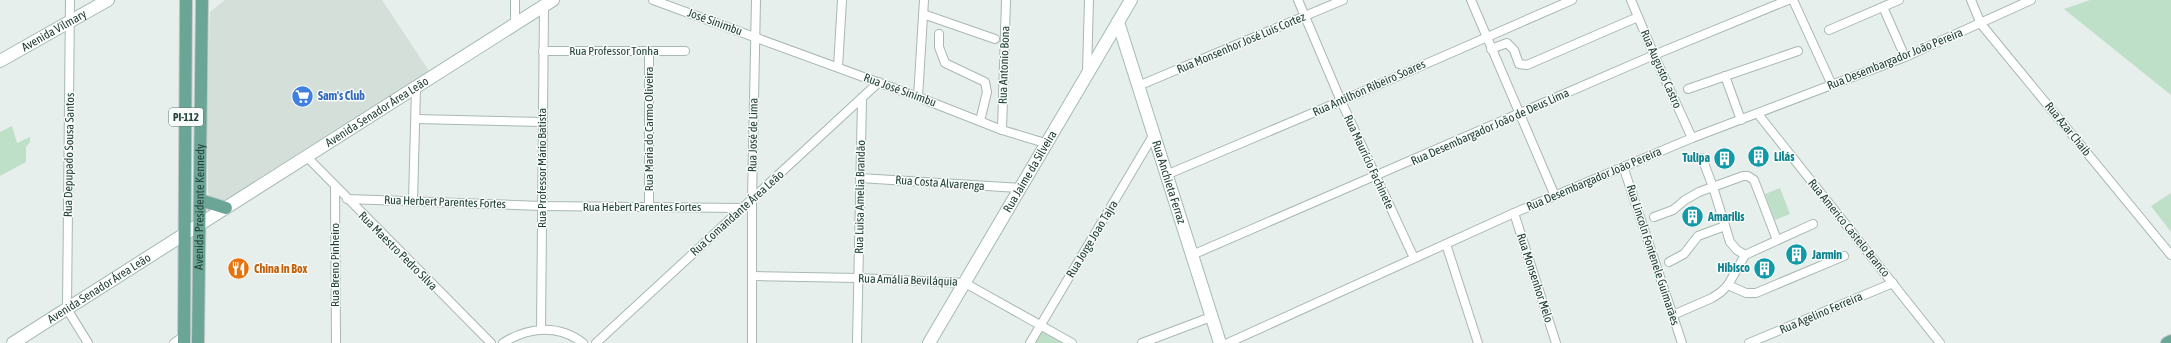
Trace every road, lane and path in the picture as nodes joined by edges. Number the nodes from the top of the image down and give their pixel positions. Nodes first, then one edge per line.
1 (70, 0) edge
2 (108, 0) edge
3 (186, 0) edge
4 (202, 0) edge
5 (514, 0) edge
6 (653, 0) edge
7 (756, 0) edge
8 (842, 0) edge
9 (924, 0) edge
10 (1006, 0) edge
11 (1089, 0) edge
12 (1131, 0) edge
13 (1298, 0) edge
14 (1343, 0) edge
15 (1471, 0) edge
16 (1572, 0) edge
17 (1631, 0) edge
18 (1788, 0) edge
19 (1793, 0) edge
20 (1899, 0) edge
21 (1971, 0) edge
22 (2031, 0) edge
23 (549, 3) edge
24 (1883, 7) junction
25 (923, 14) junction
26 (1304, 17) junction
27 (1638, 17) junction
28 (70, 22) junction
29 (1118, 22) junction
30 (1981, 24) junction
31 (515, 25) junction
32 (1828, 30) dead end
33 (939, 34) dead end
34 (755, 36) junction
35 (1487, 38) junction
36 (995, 39) dead end
37 (1491, 49) junction
38 (543, 51) junction
39 (649, 51) junction
40 (685, 51) dead end
41 (1798, 52) dead end
42 (1654, 56) junction
43 (1905, 56) junction
44 (0, 61) edge
45 (838, 67) junction
46 (1087, 72) junction
47 (1725, 76) junction
48 (879, 82) junction
49 (1832, 85) junction
50 (1138, 86) junction
51 (416, 88) junction
52 (1688, 89) dead end
53 (918, 96) junction
54 (862, 99) junction
55 (1341, 101) junction
56 (1520, 114) junction
57 (1758, 114) junction
58 (416, 119) junction
59 (1741, 120) junction
60 (980, 121) junction
61 (543, 122) junction
62 (1002, 130) junction
63 (1154, 134) junction
64 (1692, 138) junction
65 (1045, 143) junction
66 (307, 157) junction
67 (1702, 158) dead end
68 (1623, 166) junction
69 (1166, 174) junction
70 (1376, 177) junction
71 (860, 178) junction
72 (335, 186) junction
73 (1713, 187) junction
74 (1020, 188) junction
75 (1555, 196) junction
76 (347, 199) junction
77 (200, 200) junction
78 (752, 200) junction
79 (412, 201) junction
80 (542, 206) junction
81 (649, 207) junction
82 (226, 208) junction
83 (742, 208) junction
84 (1514, 213) junction
85 (1654, 217) dead end
86 (1813, 224) dead end
87 (200, 225) junction
88 (1725, 226) junction
89 (186, 234) junction
90 (1777, 240) junction
91 (1446, 244) junction
92 (1192, 255) junction
93 (1745, 255) junction
94 (2171, 255) edge
95 (1844, 256) dead end
96 (1414, 258) junction
97 (1668, 262) dead end
98 (752, 276) junction
99 (858, 278) junction
100 (965, 283) junction
101 (1893, 283) junction
102 (1728, 285) junction
103 (67, 309) junction
104 (1673, 315) junction
105 (1211, 317) junction
106 (1040, 325) junction
107 (541, 330) junction
108 (184, 340) edge
109 (2171, 341) edge
110 (13, 343) edge
111 (88, 343) edge
112 (174, 343) edge
113 (198, 343) edge
114 (336, 343) edge
115 (491, 343) edge
116 (503, 343) edge
117 (583, 343) edge
118 (596, 343) edge
119 (752, 343) edge
120 (858, 343) edge
121 (929, 343) edge
122 (1030, 343) edge
123 (1072, 343) edge
124 (1142, 343) edge
125 (1220, 343) edge
126 (1228, 343) edge
127 (1478, 343) edge
128 (1556, 343) edge
129 (1682, 343) edge
130 (1749, 343) edge
131 (1940, 343) edge
132 (2167, 343) edge

1 - 28 street, Rua Depupado Sousa Santos
2 - 28 street, Avenida Vilmary
3 - 89 main road, Avenida Presidente Kennedy / PI-112
4 - 77 main road, Avenida Presidente Kennedy / PI-112
5 - 31 street
6 - 34 street, José Sinimbu
7 - 34 street, Rua José de Lima
8 - 45 street
9 - 25 street
10 - 62 street, Rua Antonio Bona
11 - 46 street
12 - 29 street, Rua Jaime da Silveira
13 - 26 street, Rua Maurício Fachinete
14 - 26 street, Rua Monsenhor José Luis Cortez
15 - 35 street
16 - 35 street, Rua Antilhon Ribeiro Soares
17 - 27 street, Rua Augusto Castro
18 - 42 street, Rua Desembargador João de Deus Lima
19 - 49 street
20 - 24 street
21 - 30 street, Rua Azar Chaib
22 - 30 street, Rua Desembargador João Pereira
23 - 31 street, Avenida Senador Área Leão
23 - 38 street, Rua Professor Mário Batista
24 - 32 street
24 - 43 street
25 - 36 street
25 - 53 street
26 - 50 street, Rua Monsenhor José Luis Cortez
26 - 55 street, Rua Maurício Fachinete
27 - 37 street
27 - 42 street, Rua Augusto Castro
28 - 44 street, Avenida Vilmary
28 - 103 street, Rua Depupado Sousa Santos
29 - 46 street, Rua Jaime da Silveira
29 - 50 street, Rua Anchieta Ferraz
30 - 43 street, Rua Desembargador João Pereira
30 - 94 street, Rua Azar Chaib
31 - 51 street, Avenida Senador Área Leão
33 - 60 street
34 - 45 street, Rua José Sinimbu
34 - 78 street, Rua José de Lima
35 - 37 street
35 - 55 street, Rua Antilhon Ribeiro Soares
37 - 56 street
38 - 39 street, Rua Professor Tonha
38 - 61 street, Rua Professor Mário Batista
39 - 40 street, Rua Professor Tonha
39 - 81 street, Rua Maria do Carmo Oliveira
41 - 47 street
42 - 56 street, Rua Desembargador João de Deus Lima
42 - 64 street, Rua Augusto Castro
43 - 49 street, Rua Desembargador João Pereira
45 - 48 street, Rua José Sinimbu
46 - 65 street, Rua Jaime da Silveira
47 - 52 street
47 - 59 street
48 - 53 street, Rua José Sinimbu
48 - 54 street, Rua Comandante Área Leão
49 - 57 street, Rua Desembargador João Pereira
50 - 63 street, Rua Anchieta Ferraz
51 - 58 street
51 - 66 street, Avenida Senador Área Leão
53 - 60 street, Rua José Sinimbu
54 - 71 street, Rua Luisa Amelia Brandão
54 - 78 street, Rua Comandante Área Leão
55 - 69 street, Rua Antilhon Ribeiro Soares
55 - 70 street, Rua Maurício Fachinete
56 - 70 street, Rua Desembargador João de Deus Lima
56 - 75 street
57 - 59 street, Rua Desembargador João Pereira
57 - 101 street, Rua Americo Castelo Branco
58 - 61 street
58 - 79 street
59 - 64 street, Rua Desembargador João Pereira
60 - 62 street, Rua José Sinimbu
61 - 80 street, Rua Professor Mário Batista
62 - 65 street, Rua José Sinimbu
63 - 69 street, Rua Anchieta Ferraz
63 - 106 street, Rua Jorge Joao Tajra
64 - 68 street, Rua Desembargador João Pereira
65 - 74 street, Rua Jaime da Silveira
66 - 72 street, Rua Maestro Pedro Silva
66 - 82 street, Avenida Senador Área Leão
67 - 73 street
68 - 75 street, Rua Desembargador João Pereira
68 - 104 street, Rua Lincoln Fontenele Guimarães
69 - 92 street, Rua Anchieta Ferraz
70 - 92 street, Rua Desembargador João de Deus Lima
70 - 96 street, Rua Maurício Fachinete
71 - 74 street, Rua Costa Alvarenga
71 - 99 street, Rua Luisa Amelia Brandão
72 - 76 street, Rua Maestro Pedro Silva
72 - 114 street, Rua Breno Pinheiro
73 - 85 street
73 - 88 street
73 - 90 street
74 - 100 street, Rua Jaime da Silveira
75 - 84 street, Rua Desembargador João Pereira
76 - 79 street, Rua Herbert Parentes Fortes
76 - 115 street, Rua Maestro Pedro Silva
77 - 82 main road
77 - 87 main road, Avenida Presidente Kennedy / PI-112
78 - 83 street, Rua Comandante Área Leão
78 - 98 street, Rua José de Lima
79 - 80 street, Rua Herbert Parentes Fortes
80 - 81 street, Rua Hebert Parentes Fortes
80 - 107 street, Rua Professor Mário Batista
81 - 83 street, Rua Hebert Parentes Fortes
82 - 87 street, Avenida Senador Área Leão
83 - 118 street, Rua Comandante Área Leão
84 - 91 street, Rua Desembargador João Pereira
84 - 128 street, Rua Monsenhor Melo
86 - 90 street
87 - 89 street, Avenida Senador Área Leão
87 - 113 main road, Avenida Presidente Kennedy / PI-112
88 - 93 street
88 - 97 street
89 - 103 street, Avenida Senador Área Leão
89 - 108 main road, Avenida Presidente Kennedy / PI-112
90 - 93 street
91 - 96 street, Rua Desembargador João Pereira
91 - 127 street
92 - 105 street, Rua Anchieta Ferraz
93 - 102 street
95 - 102 street
96 - 126 street, Rua Desembargador João Pereira
98 - 99 street, Rua Amália Beviláquia
98 - 119 street, Rua José de Lima
99 - 100 street, Rua Amália Beviláquia
99 - 120 street, Rua Luisa Amelia Brandão
100 - 106 street, Rua Amália Beviláquia
100 - 121 street, Rua Jaime da Silveira
101 - 130 street, Rua Agelino Ferreira
101 - 131 street, Rua Americo Castelo Branco
102 - 104 street
103 - 110 street, Avenida Senador Área Leão
103 - 111 street
104 - 129 street, Rua Lincoln Fontenele Guimarães
105 - 124 street
105 - 125 street, Rua Anchieta Ferraz
106 - 122 street, Rua Jorge Joao Tajra
106 - 123 street, Rua Amália Beviláquia
107 - 116 street
107 - 117 street
108 - 112 street
109 - 132 main road

